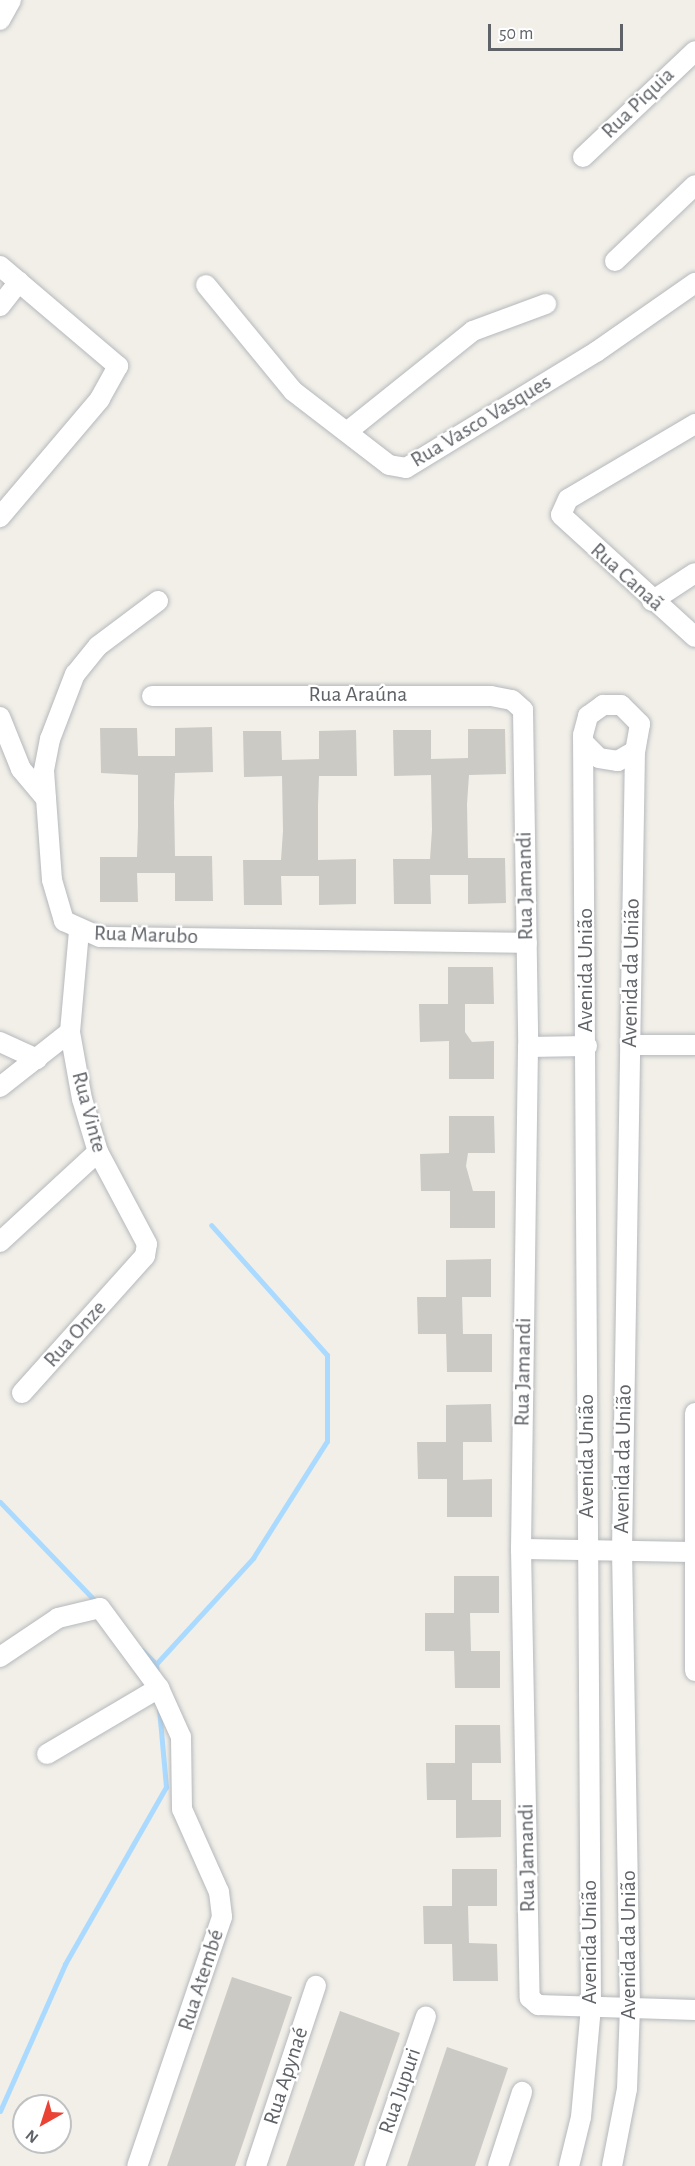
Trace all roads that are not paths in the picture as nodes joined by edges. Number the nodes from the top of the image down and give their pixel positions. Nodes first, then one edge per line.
1 (11, 0) edge
2 (0, 20) edge
3 (695, 51) edge
4 (583, 157) dead end
5 (695, 186) edge
6 (615, 261) dead end
7 (0, 266) edge
8 (19, 282) junction
9 (695, 283) edge
10 (206, 285) dead end
11 (546, 304) dead end
12 (0, 306) edge
13 (695, 424) edge
14 (348, 431) junction
15 (0, 517) edge
16 (695, 573) edge
17 (158, 601) dead end
18 (652, 601) junction
19 (695, 637) edge
20 (152, 696) dead end
21 (0, 717) edge
22 (585, 744) junction
23 (523, 746) joint
24 (634, 751) junction
25 (46, 799) junction
26 (80, 932) junction
27 (527, 943) junction
28 (70, 1032) junction
29 (0, 1042) edge
30 (630, 1045) junction
31 (695, 1045) edge
32 (586, 1046) junction
33 (528, 1047) junction
34 (38, 1059) junction
35 (0, 1087) edge
36 (98, 1152) junction
37 (0, 1242) edge
38 (128, 1274) joint
39 (22, 1393) dead end
40 (695, 1413) edge
41 (521, 1549) junction
42 (587, 1550) junction
43 (622, 1551) junction
44 (694, 1552) edge
45 (0, 1657) edge
46 (695, 1671) edge
47 (159, 1688) junction
48 (47, 1754) dead end
49 (316, 1986) dead end
50 (591, 2007) junction
51 (630, 2008) junction
52 (695, 2010) edge
53 (426, 2016) dead end
54 (522, 2092) dead end
55 (137, 2166) edge
56 (256, 2166) edge
57 (375, 2166) edge
58 (498, 2166) edge
59 (569, 2166) edge
60 (612, 2166) edge

1 - 2 street
3 - 4 street, Rua Piquia
5 - 6 street
7 - 8 street
8 - 12 street
8 - 15 street
9 - 14 street, Rua Vasco Vasques
10 - 14 street, Rua Vasco Vasques
11 - 14 street
13 - 18 street, Rua Canaã
16 - 18 street
17 - 25 street, Rua Marubo
18 - 19 street, Rua Canaã
20 - 23 street, Rua Araúna
21 - 25 street
22 - 24 street
22 - 24 street, Avenida da União
22 - 32 street, Avenida União
23 - 27 street, Rua Jamandi
24 - 30 street, Avenida da União
25 - 26 street, Rua Marubo
26 - 27 street, Rua Marubo
26 - 28 street, Rua Vinte
27 - 33 street, Rua Jamandi
28 - 34 street
28 - 36 street, Rua Vinte
29 - 34 street
30 - 31 street
30 - 43 street, Avenida da União
32 - 33 street, Avenida da União
32 - 42 street, Avenida União
33 - 41 street, Rua Jamandi
34 - 35 street
36 - 37 street
36 - 38 street, Rua Vinte
38 - 39 street, Rua Onze
40 - 44 street
41 - 42 street
41 - 50 street, Rua Jamandi
42 - 43 street
42 - 50 street, Avenida União
43 - 44 street
43 - 51 street, Avenida da União
44 - 46 street
45 - 47 street, Rua Atembé
47 - 48 street
47 - 55 street, Rua Atembé
49 - 56 street, Rua Apynaé
50 - 51 street
50 - 59 street, Avenida União
51 - 52 street
51 - 60 street, Avenida da União
53 - 57 street, Rua Jupuri
54 - 58 street

